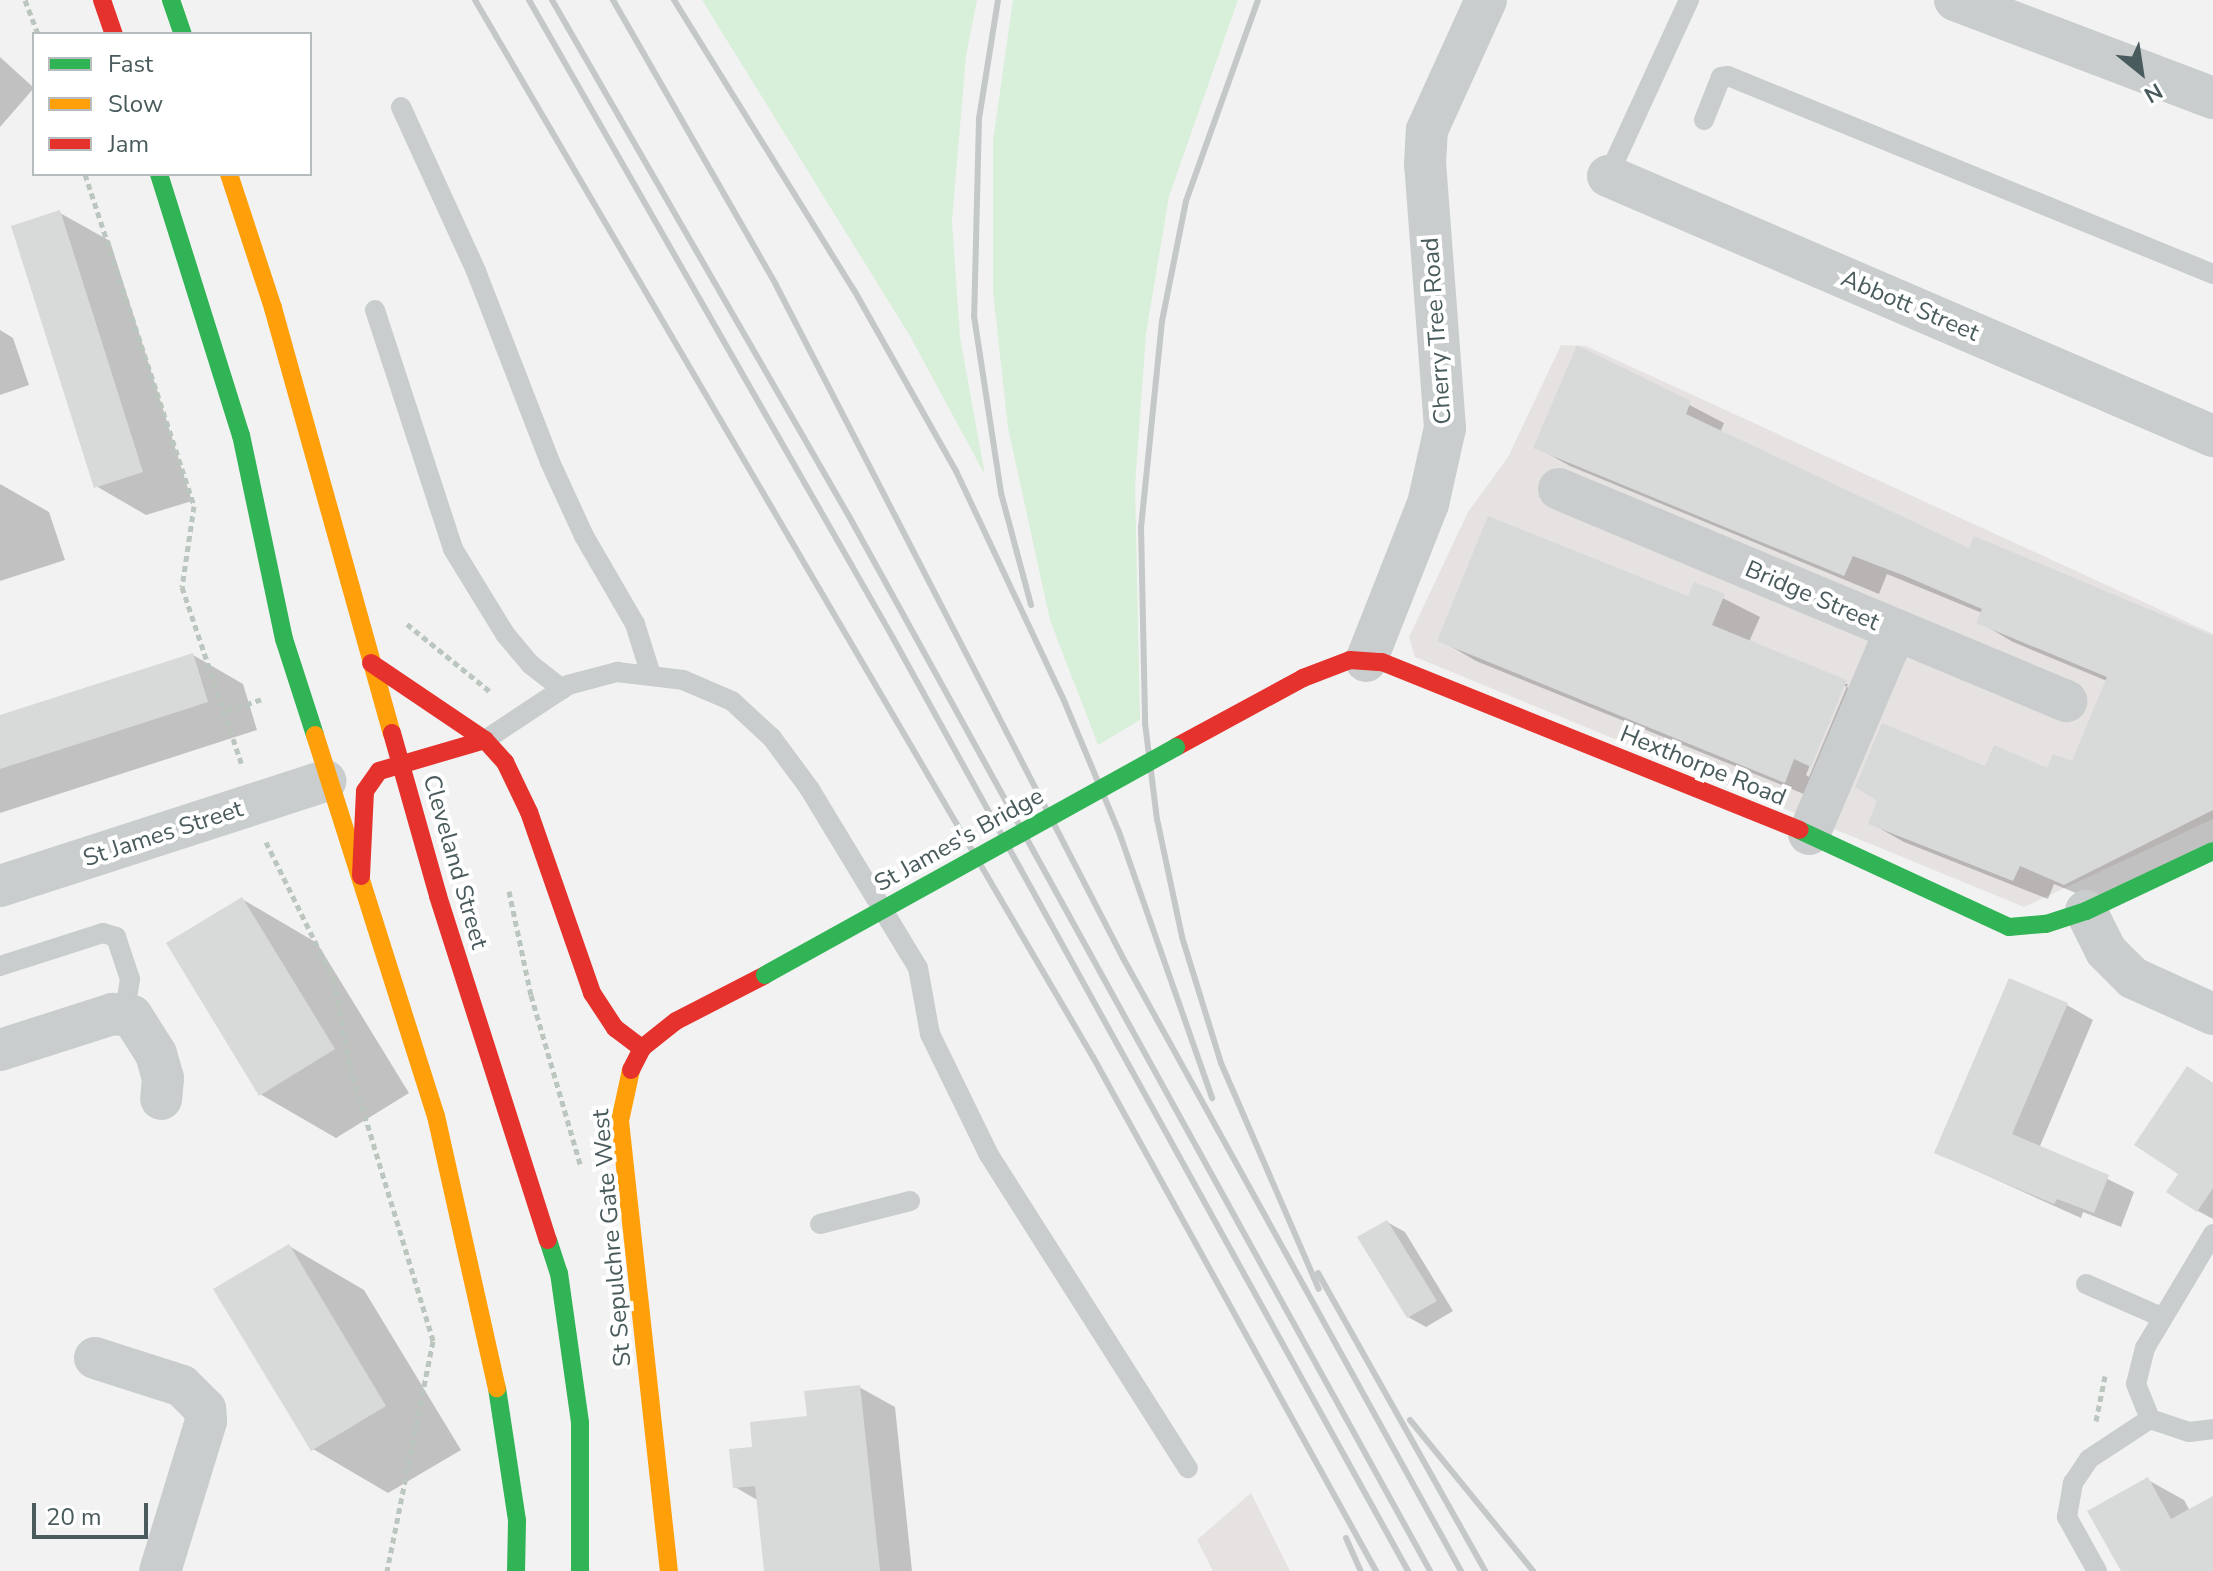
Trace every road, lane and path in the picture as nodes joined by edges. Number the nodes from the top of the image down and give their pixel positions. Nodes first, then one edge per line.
1 (25, 0) edge
2 (102, 0) edge
3 (171, 0) edge
4 (1486, 0) edge
5 (1689, 0) edge
6 (1955, 0) edge
7 (37, 32) edge
8 (113, 32) edge
9 (182, 32) edge
10 (2213, 98) edge
11 (401, 107) dead end
12 (1704, 120) dead end
13 (86, 176) edge
14 (160, 176) edge
15 (230, 176) edge
16 (1608, 176) joint
17 (2213, 274) edge
18 (375, 310) dead end
19 (2213, 436) edge
20 (1559, 489) dead end
21 (403, 611) dead end
22 (1895, 631) junction
23 (1366, 661) junction
24 (371, 663) junction
25 (650, 672) junction
26 (562, 689) junction
27 (2066, 701) dead end
28 (512, 722) junction
29 (485, 740) junction
30 (1176, 747) joint
31 (402, 764) junction
32 (326, 781) junction
33 (248, 807) junction
34 (1809, 834) junction
35 (2213, 851) edge
36 (505, 874) dead end
37 (361, 878) junction
38 (0, 886) edge
39 (2086, 911) junction
40 (0, 966) edge
41 (765, 975) joint
42 (2213, 1014) edge
43 (124, 1015) junction
44 (642, 1048) junction
45 (0, 1050) edge
46 (161, 1099) dead end
47 (582, 1172) dead end
48 (910, 1201) dead end
49 (820, 1224) dead end
50 (2213, 1234) edge
51 (2086, 1284) dead end
52 (2161, 1317) junction
53 (95, 1358) dead end
54 (2108, 1367) dead end
55 (2150, 1419) junction
56 (2213, 1429) edge
57 (2089, 1459) junction
58 (1188, 1468) dead end
59 (160, 1571) edge
60 (387, 1571) edge
61 (516, 1571) edge
62 (580, 1571) edge
63 (669, 1571) edge
64 (2097, 1571) edge

1 - 7 path
2 - 8 main road
3 - 9 main road
4 - 23 street, Cherry Tree Road
5 - 16 lane
6 - 10 street
11 - 25 lane
12 - 17 lane
13 - 33 path
14 - 32 main road
15 - 24 main road, Cleveland Street
16 - 19 street, Abbott Street
18 - 26 lane
20 - 22 street, Bridge Street
21 - 28 path
22 - 27 street, Bridge Street
22 - 34 street
23 - 30 main road, Hexthorpe Road
23 - 34 main road, Hexthorpe Road
24 - 29 main road
24 - 31 main road, Cleveland Street
25 - 26 lane
25 - 58 lane
26 - 28 lane
28 - 29 lane
29 - 31 main road
29 - 44 main road
30 - 41 main road, St James's Bridge, bridge
31 - 37 main road
31 - 62 main road, Cleveland Street
32 - 33 street, St James Street
32 - 37 main road
33 - 38 street, St James Street
33 - 60 path
34 - 39 main road, Hexthorpe Road
35 - 39 main road, Hexthorpe Road
36 - 47 path
37 - 61 main road
39 - 42 street
40 - 43 lane
41 - 44 main road, St Sepulchre Gate West
43 - 45 street
43 - 46 street
44 - 63 main road, St Sepulchre Gate West
48 - 49 lane
50 - 52 lane
51 - 52 lane
52 - 55 lane
53 - 59 street
54 - 57 path
55 - 56 lane
55 - 57 lane
57 - 64 lane

